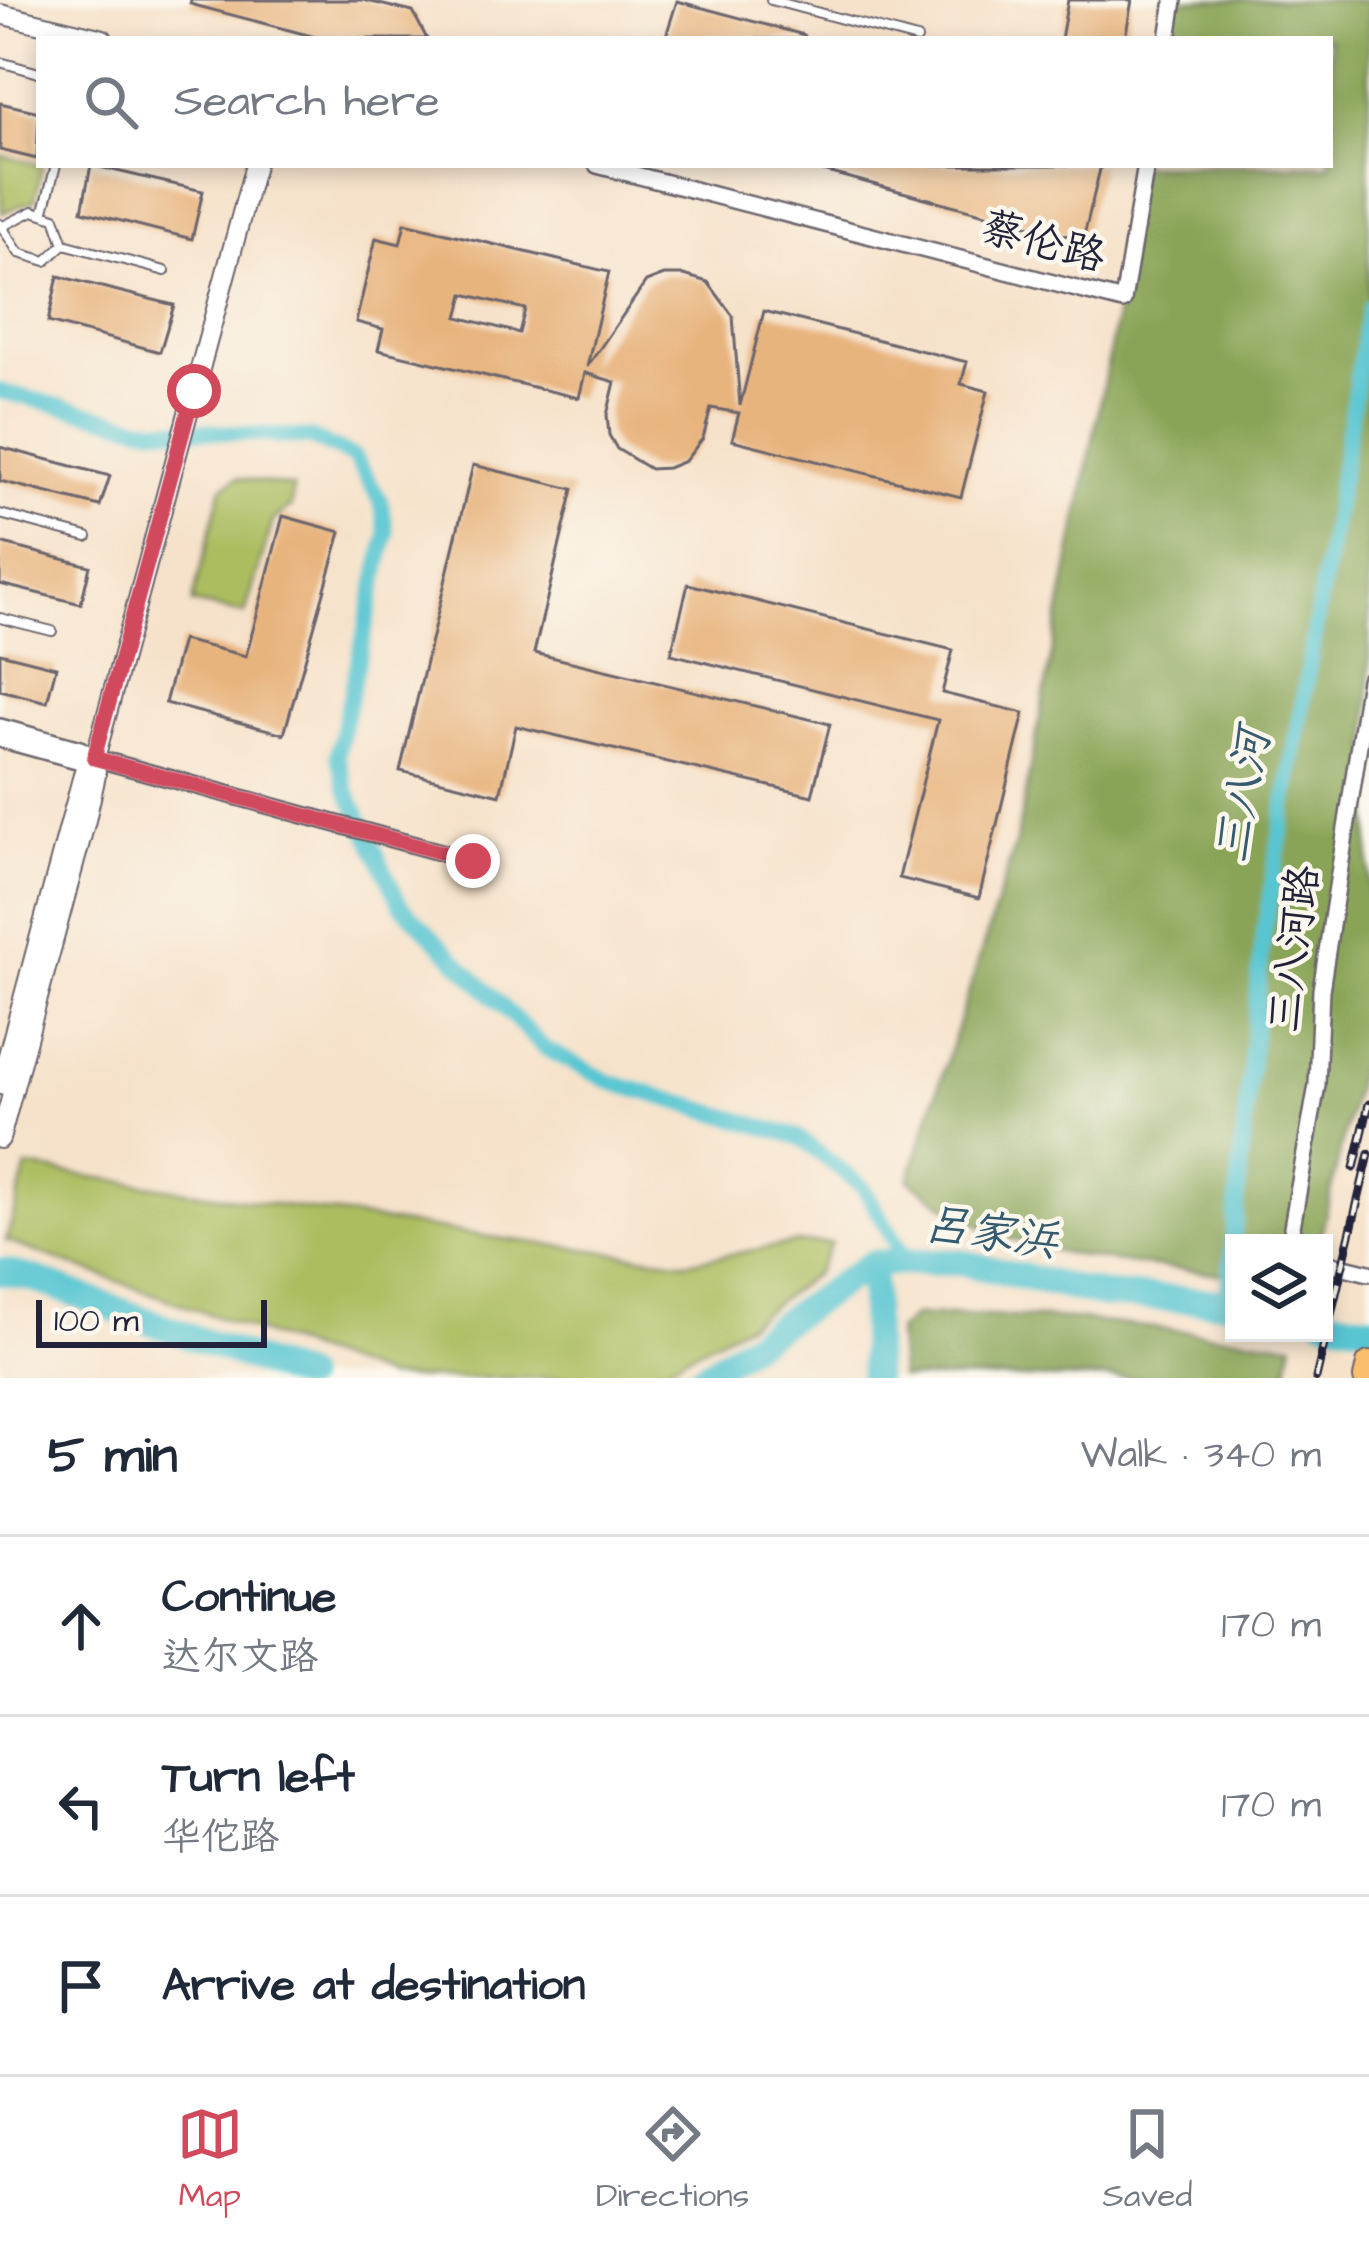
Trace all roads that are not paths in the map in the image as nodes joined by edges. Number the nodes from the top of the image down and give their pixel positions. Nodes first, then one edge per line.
1 (771, 0) edge
2 (1174, 0) edge
3 (0, 14) edge
4 (91, 36) edge
5 (906, 36) edge
6 (1168, 36) edge
7 (0, 62) edge
8 (36, 72) edge
9 (55, 168) edge
10 (254, 168) edge
11 (609, 168) edge
12 (1145, 168) edge
13 (43, 214) junction
14 (2, 225) edge
15 (64, 244) junction
16 (164, 271) dead end
17 (0, 514) edge
18 (87, 537) dead end
19 (0, 618) edge
20 (52, 631) dead end
21 (1369, 680) edge
22 (0, 727) edge
23 (0, 739) edge
24 (94, 758) junction
25 (473, 861) dead end
26 (0, 1085) edge
27 (0, 1139) edge
28 (1294, 1234) edge
29 (1333, 1264) edge
30 (1369, 1273) edge
31 (1369, 1364) edge
32 (1366, 1378) edge

1 - 5 lane
2 - 6 street
3 - 4 street
7 - 8 lane
9 - 13 lane
10 - 24 street
11 - 12 street, 蔡伦路
13 - 14 lane
13 - 15 lane
14 - 15 lane
15 - 16 lane
17 - 18 lane
19 - 20 lane
21 - 28 street, 三八河路
22 - 24 street
23 - 24 street
24 - 25 street
24 - 26 street
24 - 27 street
29 - 30 street
31 - 32 main road

